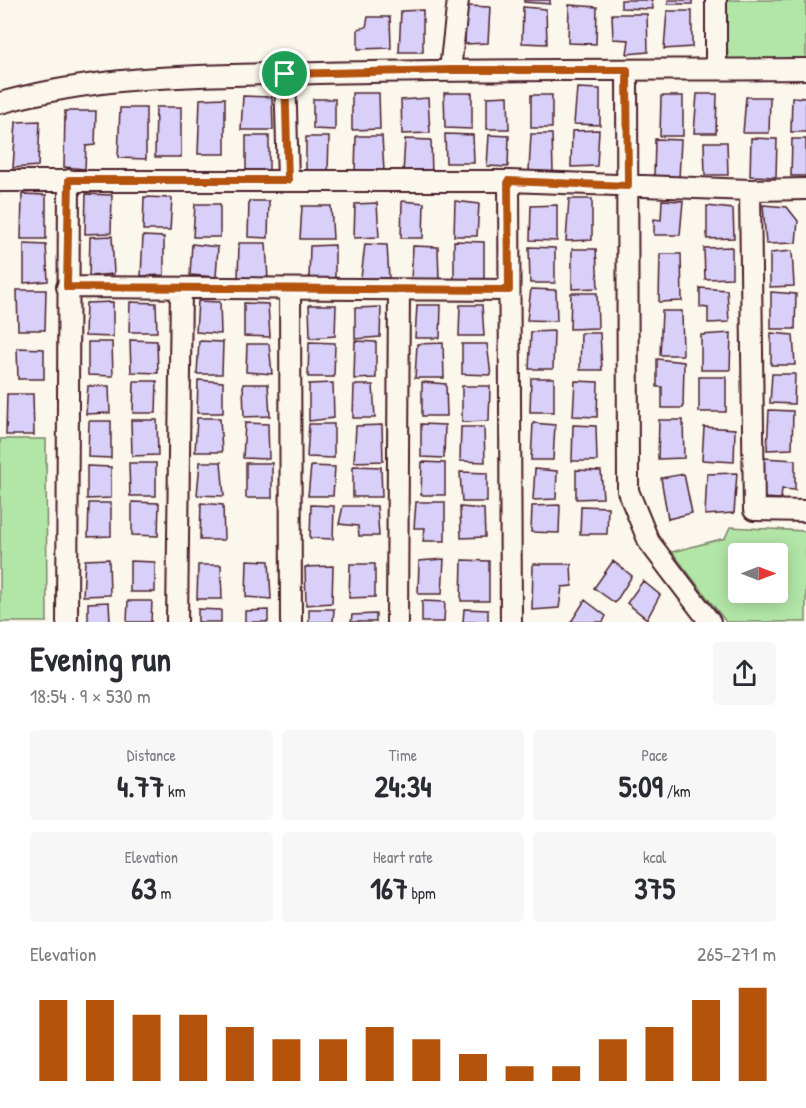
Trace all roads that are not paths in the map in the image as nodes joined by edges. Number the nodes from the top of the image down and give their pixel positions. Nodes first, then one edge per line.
1 (458, 0) edge
2 (716, 0) edge
3 (716, 69) junction
4 (806, 69) edge
5 (450, 70) junction
6 (627, 70) junction
7 (285, 74) junction
8 (0, 103) edge
9 (69, 180) junction
10 (288, 180) junction
11 (0, 181) edge
12 (508, 181) junction
13 (628, 186) junction
14 (806, 189) edge
15 (750, 190) junction
16 (67, 287) junction
17 (181, 288) junction
18 (290, 289) junction
19 (399, 290) junction
20 (509, 290) junction
21 (806, 511) edge
22 (67, 622) edge
23 (177, 622) edge
24 (291, 622) edge
25 (397, 622) edge
26 (511, 622) edge
27 (710, 622) edge

1 - 5 street
2 - 3 street
3 - 4 street
3 - 6 street
5 - 6 street
5 - 7 street
6 - 13 street
7 - 8 street
7 - 10 street
9 - 10 street
9 - 11 street
9 - 16 street
10 - 12 street
12 - 13 street
12 - 20 street
13 - 15 street
13 - 27 street
14 - 15 street
15 - 21 street
16 - 17 street
16 - 22 street
17 - 18 street
17 - 23 street
18 - 19 street
18 - 24 street
19 - 20 street
19 - 25 street
20 - 26 street

